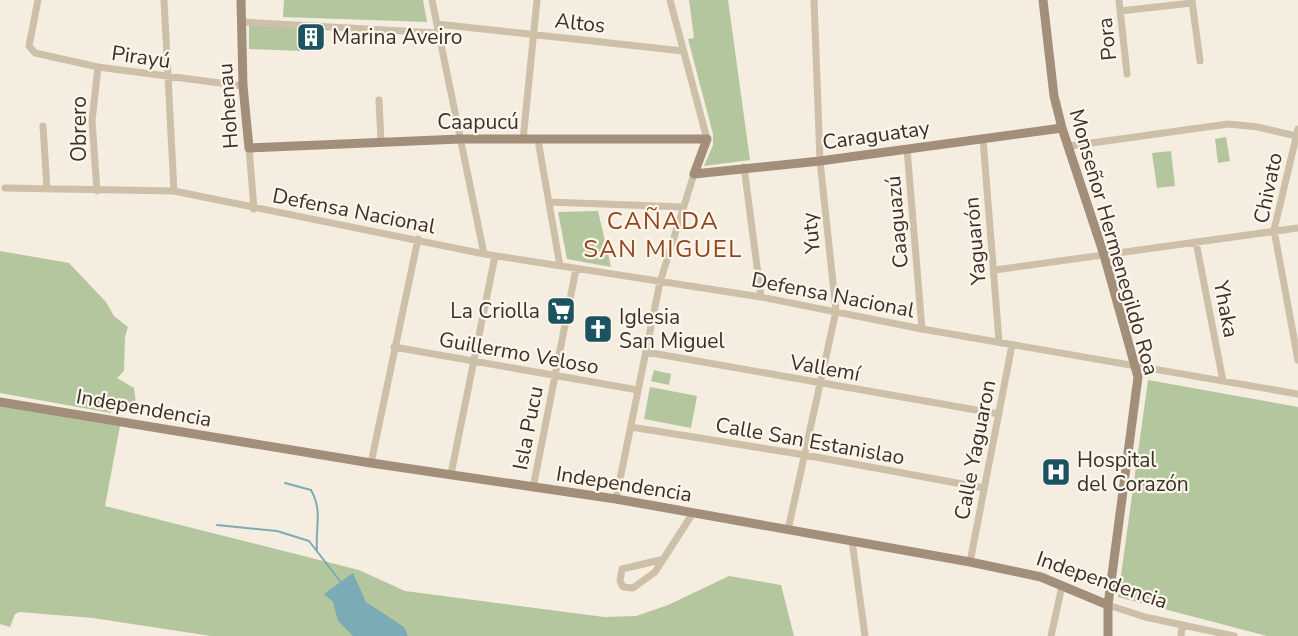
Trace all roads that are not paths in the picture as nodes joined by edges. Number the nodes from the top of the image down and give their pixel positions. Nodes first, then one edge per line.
1 (38, 0) edge
2 (164, 0) edge
3 (241, 0) edge
4 (432, 0) edge
5 (537, 0) edge
6 (670, 0) edge
7 (814, 0) edge
8 (1043, 0) edge
9 (1119, 0) edge
10 (1192, 2) edge
11 (1120, 11) junction
12 (242, 22) junction
13 (437, 24) junction
14 (438, 33) junction
15 (533, 34) junction
16 (683, 51) junction
17 (1200, 61) dead end
18 (98, 67) junction
19 (1127, 74) dead end
20 (167, 78) junction
21 (243, 86) junction
22 (379, 100) dead end
23 (43, 126) dead end
24 (1062, 128) junction
25 (1297, 133) edge
26 (460, 139) junction
27 (707, 139) junction
28 (983, 139) junction
29 (523, 140) junction
30 (538, 140) junction
31 (381, 141) junction
32 (1070, 146) junction
33 (249, 148) junction
34 (907, 149) junction
35 (820, 161) junction
36 (744, 167) junction
37 (694, 174) junction
38 (5, 188) dead end
39 (47, 189) junction
40 (98, 191) junction
41 (174, 191) junction
42 (549, 202) junction
43 (684, 207) junction
44 (254, 209) junction
45 (1298, 228) edge
46 (1274, 230) junction
47 (418, 239) junction
48 (1197, 242) junction
49 (484, 254) junction
50 (495, 255) junction
51 (1104, 255) junction
52 (560, 266) junction
53 (576, 269) junction
54 (995, 270) junction
55 (660, 282) junction
56 (761, 297) junction
57 (836, 311) junction
58 (922, 329) junction
59 (999, 341) junction
60 (1012, 345) junction
61 (394, 347) junction
62 (646, 352) junction
63 (1298, 360) edge
64 (472, 362) junction
65 (1136, 367) junction
66 (555, 376) junction
67 (1223, 381) junction
68 (821, 384) junction
69 (638, 390) junction
70 (1298, 394) edge
71 (0, 402) edge
72 (999, 414) junction
73 (631, 427) junction
74 (805, 455) junction
75 (371, 464) junction
76 (451, 474) junction
77 (533, 488) junction
78 (984, 488) junction
79 (616, 499) junction
80 (693, 513) junction
81 (788, 530) junction
82 (852, 541) junction
83 (660, 560) junction
84 (970, 562) junction
85 (1062, 586) junction
86 (1108, 605) junction
87 (1182, 625) junction
88 (865, 636) edge
89 (1051, 636) edge
90 (1108, 636) edge
91 (1181, 636) edge
92 (1234, 636) edge

1 - 18 street, Pirayú
2 - 20 street
3 - 12 street, Hohenau
4 - 13 street
5 - 15 street
6 - 16 street
7 - 35 street, Yuty
8 - 24 street, Monseñor Hermenegildo Roa
9 - 11 street, Pora
10 - 11 street
10 - 17 street
11 - 19 street, Pora
12 - 14 street
12 - 21 street, Hohenau
13 - 14 street
13 - 15 street, Altos
14 - 26 street
15 - 16 street, Altos
15 - 29 street
16 - 27 street
18 - 20 street, Pirayú
18 - 40 street, Obrero
20 - 21 street, Pirayú
20 - 41 street
21 - 33 street, Hohenau
22 - 31 street
23 - 39 street
24 - 28 street, Caraguatay
24 - 32 street, Monseñor Hermenegildo Roa
25 - 32 street
25 - 46 street, Chivato
26 - 29 street, Caapucú
26 - 31 street, Caapucú
26 - 49 street
27 - 30 street, Caapucú
27 - 37 street
28 - 34 street, Caraguatay
28 - 54 street, Yaguarón
29 - 30 street, Caapucú
30 - 42 street
31 - 33 street, Caapucú
32 - 51 street, Monseñor Hermenegildo Roa
33 - 44 street, Hohenau
34 - 35 street, Caraguatay
34 - 58 street, Caaguazú
35 - 36 street, Caraguatay
35 - 57 street, Yuty
36 - 37 street, Caraguatay
36 - 56 street
37 - 43 street
38 - 39 street, Defensa Nacional
39 - 40 street, Defensa Nacional
40 - 41 street, Defensa Nacional
41 - 44 street, Defensa Nacional
42 - 43 street
42 - 52 street
43 - 55 street
44 - 47 street, Defensa Nacional
45 - 46 street
46 - 48 street
46 - 63 street, Chivato
47 - 49 street, Defensa Nacional
47 - 61 street
48 - 51 street
48 - 67 street, Yhaka
49 - 50 street, Defensa Nacional
50 - 52 street, Defensa Nacional
50 - 64 street
51 - 54 street
51 - 65 street, Monseñor Hermenegildo Roa
52 - 53 street, Defensa Nacional
53 - 55 street, Defensa Nacional
53 - 66 street, Isla Pucu
54 - 59 street, Yaguarón
55 - 56 street, Defensa Nacional
55 - 62 street
56 - 57 street, Defensa Nacional
57 - 58 street, Defensa Nacional
57 - 68 street, Yuty
58 - 59 street, Defensa Nacional
59 - 60 street, Defensa Nacional
60 - 65 street, Defensa Nacional
60 - 72 street, Calle Yaguaron
61 - 64 street, Guillermo Veloso
61 - 75 street
62 - 68 street, Vallemí
62 - 69 street
64 - 66 street, Guillermo Veloso
64 - 76 street
65 - 67 street, Defensa Nacional
65 - 86 street, Monseñor Hermenegildo Roa
66 - 69 street, Guillermo Veloso
66 - 77 street, Isla Pucu
67 - 70 street, Defensa Nacional
68 - 72 street, Vallemí
68 - 74 street, Yuty
69 - 73 street
71 - 75 street, Independencia
72 - 78 street, Calle Yaguaron
73 - 74 street, Calle San Estanislao
73 - 79 street
74 - 78 street, Calle San Estanislao
74 - 81 street, Yuty
75 - 76 street, Independencia
76 - 77 street, Independencia
77 - 79 street, Independencia
78 - 84 street, Calle Yaguaron
79 - 80 street, Independencia
80 - 81 street, Independencia
80 - 83 street
81 - 82 street, Independencia
82 - 84 street, Independencia
82 - 88 street
83 - 83 street
84 - 85 street, Independencia
85 - 86 street, Independencia
85 - 89 street
86 - 87 street, Independencia
86 - 90 street, Monseñor Hermenegildo Roa
87 - 91 street
87 - 92 street, Independencia

